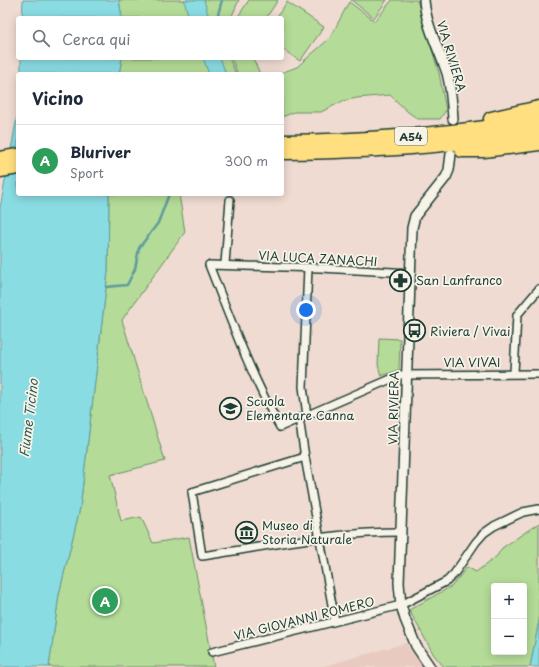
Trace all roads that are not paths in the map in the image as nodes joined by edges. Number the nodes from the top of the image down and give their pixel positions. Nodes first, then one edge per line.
1 (424, 0) edge
2 (539, 108) edge
3 (453, 119) dead end
4 (539, 120) edge
5 (539, 130) edge
6 (284, 142) edge
7 (539, 143) edge
8 (362, 145) junction
9 (284, 152) edge
10 (451, 154) dead end
11 (16, 156) edge
12 (0, 159) edge
13 (16, 167) edge
14 (0, 170) edge
15 (230, 200) dead end
16 (225, 264) junction
17 (308, 268) junction
18 (411, 273) junction
19 (539, 289) edge
20 (514, 373) junction
21 (406, 374) junction
22 (539, 374) edge
23 (306, 415) junction
24 (299, 418) junction
25 (280, 427) joint
26 (305, 457) junction
27 (539, 509) edge
28 (401, 532) junction
29 (320, 537) junction
30 (401, 605) junction
31 (335, 621) junction
32 (212, 652) dead end
33 (430, 667) edge

1 - 3 street, VIA RIVIERA
2 - 8 highway
4 - 8 highway, A54
5 - 8 highway, A54
6 - 8 highway, A54
7 - 8 highway
8 - 9 highway, A54
10 - 18 street, VIA RIVIERA
11 - 12 highway
13 - 14 highway
15 - 16 street
16 - 17 street, VIA LUCA ZANACHI
16 - 25 street, VIA LUCA ZANACHI
17 - 18 street, VIA LUCA ZANACHI
17 - 23 street
18 - 21 street, VIA RIVIERA
19 - 20 street
20 - 21 street, VIA VIVAI
20 - 22 street, VIA VIVAI
21 - 23 street, VIA VIVAI
21 - 28 street, VIA RIVIERA
23 - 24 street, VIA VIVAI
24 - 25 street, VIA VIVAI
24 - 26 street
26 - 29 street
26 - 29 street
27 - 30 street, VIA GIOVANNI ROMERO
28 - 29 street
28 - 30 street, VIA RIVIERA
29 - 31 street
30 - 31 street, VIA GIOVANNI ROMERO
30 - 33 street, VIA RIVIERA
31 - 32 street, VIA GIOVANNI ROMERO

